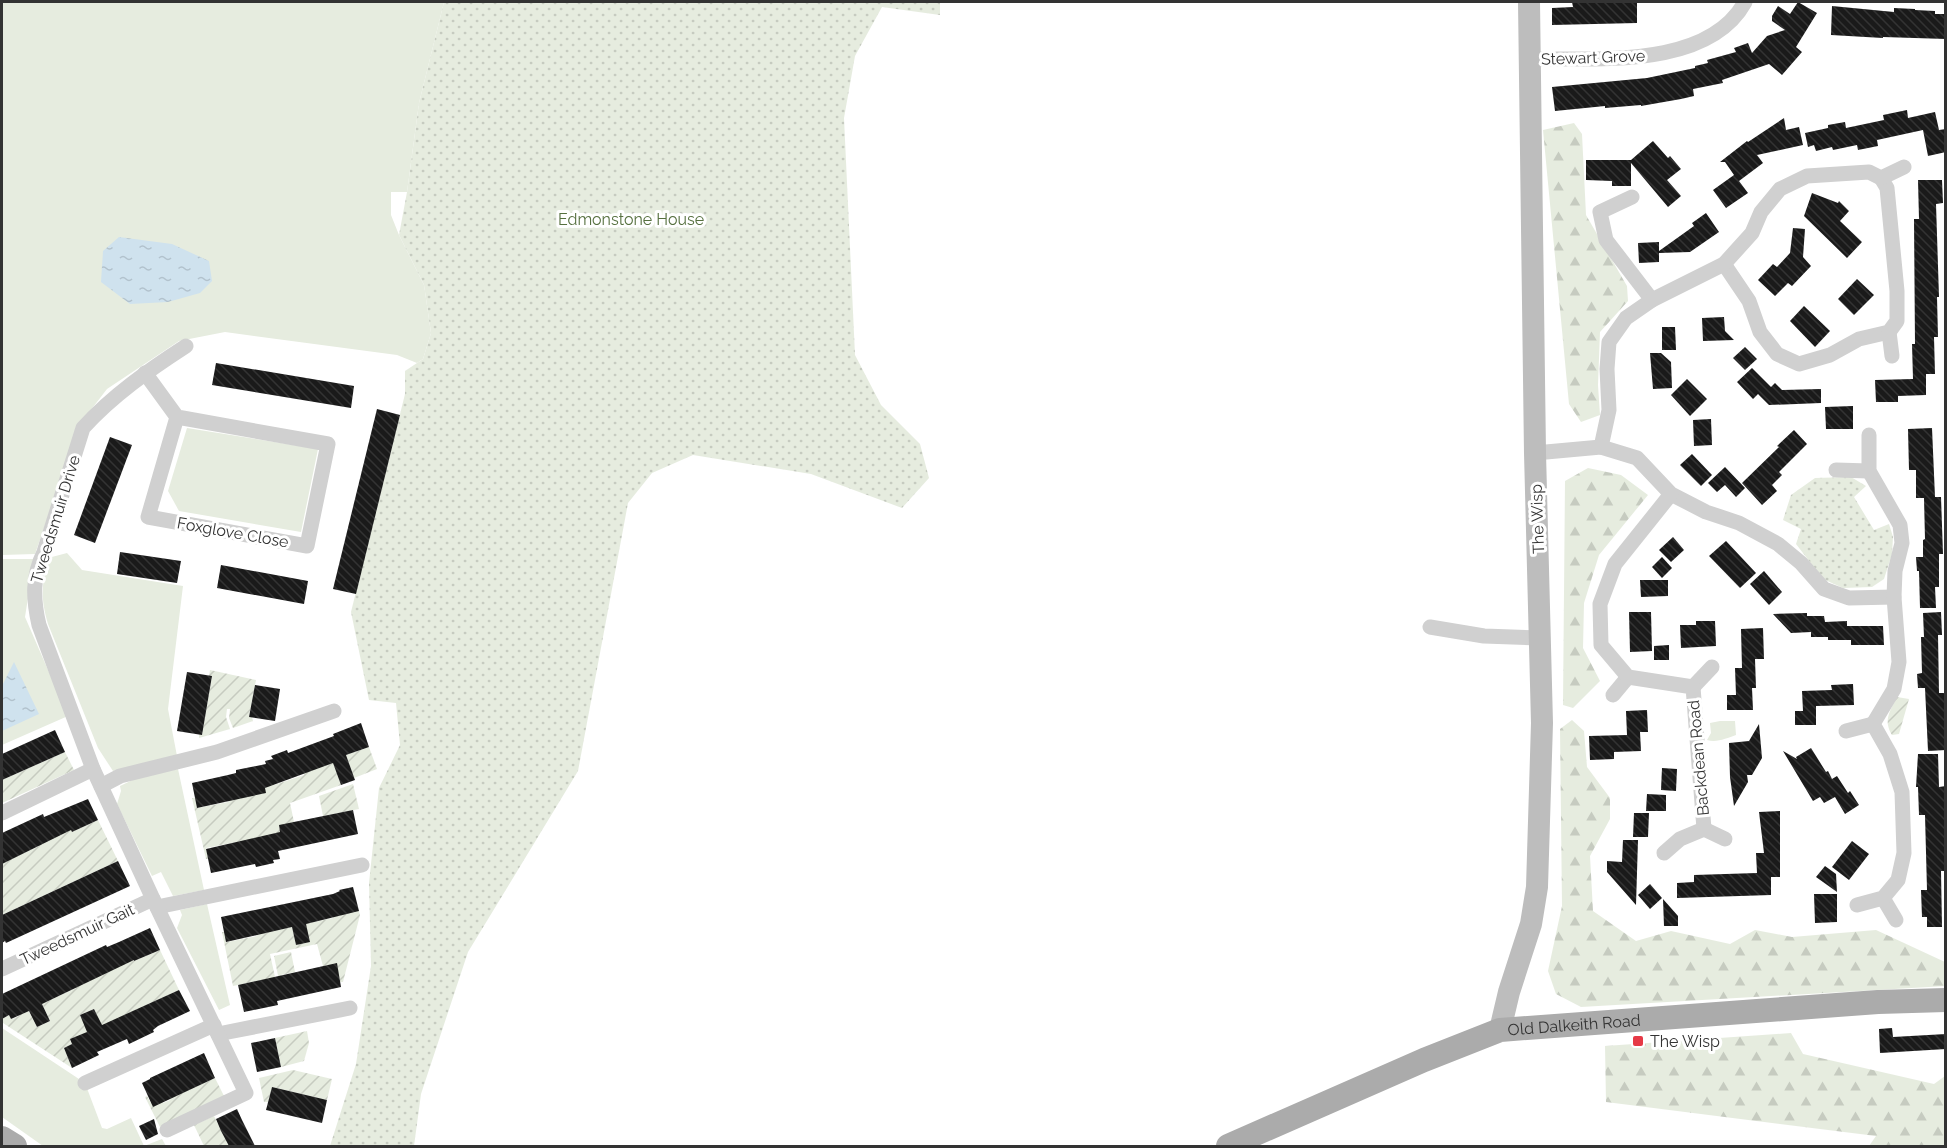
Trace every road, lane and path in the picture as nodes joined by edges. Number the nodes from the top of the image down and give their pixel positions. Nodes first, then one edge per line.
1 (1529, 2) edge
2 (1745, 2) edge
3 (1530, 59) junction
4 (1904, 167) dead end
5 (1881, 178) junction
6 (1632, 197) dead end
7 (1724, 264) junction
8 (1652, 300) junction
9 (1889, 332) junction
10 (186, 346) dead end
11 (1892, 356) dead end
12 (145, 373) junction
13 (177, 417) junction
14 (1869, 435) dead end
15 (1601, 447) junction
16 (1535, 453) junction
17 (1836, 470) dead end
18 (1869, 471) junction
19 (1671, 494) junction
20 (1894, 597) junction
21 (1430, 627) dead end
22 (1540, 638) junction
23 (1712, 667) dead end
24 (1628, 677) junction
25 (1693, 687) junction
26 (1613, 694) dead end
27 (334, 711) dead end
28 (1873, 724) junction
29 (1846, 731) dead end
30 (93, 769) junction
31 (101, 786) junction
32 (2, 813) edge
33 (1704, 829) junction
34 (1725, 839) dead end
35 (1664, 853) dead end
36 (362, 865) dead end
37 (1883, 898) junction
38 (155, 903) junction
39 (1857, 905) dead end
40 (1896, 920) dead end
41 (2, 969) edge
42 (1507, 1000) junction
43 (1946, 1000) edge
44 (350, 1008) dead end
45 (216, 1030) junction
46 (1500, 1030) junction
47 (85, 1083) dead end
48 (1287, 1120) junction
49 (167, 1130) dead end
50 (2, 1138) edge
51 (15, 1146) edge
52 (1228, 1146) edge

1 - 3 street, The Wisp
2 - 3 street, Stewart Grove
3 - 16 street, The Wisp
4 - 5 street
5 - 7 street
5 - 9 street
6 - 8 street
7 - 8 street
7 - 9 street
8 - 15 street
9 - 11 street
10 - 12 street, Tweedsmuir Drive
12 - 13 street
12 - 30 street, Tweedsmuir Drive
13 - 13 street, Foxglove Close
14 - 18 street
15 - 16 street
15 - 19 street
16 - 22 street, The Wisp
17 - 18 street
18 - 20 street
19 - 20 street
19 - 24 street
20 - 28 street
21 - 22 street
22 - 42 street, The Wisp
23 - 25 street, Backdean Road
24 - 25 street, Backdean Road
24 - 26 street
25 - 33 street, Backdean Road
27 - 31 street
28 - 29 street
28 - 37 street
30 - 31 street, Tweedsmuir Drive
30 - 32 street
31 - 38 street, Tweedsmuir Drive
33 - 34 street, Backdean Road
33 - 35 street, Backdean Road
36 - 38 street
37 - 39 street
37 - 40 street
38 - 41 street, Tweedsmuir Gait
38 - 45 street, Tweedsmuir Drive
42 - 46 street, The Wisp
42 - 48 street
43 - 46 main road, Old Dalkeith Road
44 - 45 street
45 - 47 street
45 - 49 street, Tweedsmuir Drive
46 - 48 main road, Old Dalkeith Road
48 - 52 main road, Old Dalkeith Road
50 - 51 main road

